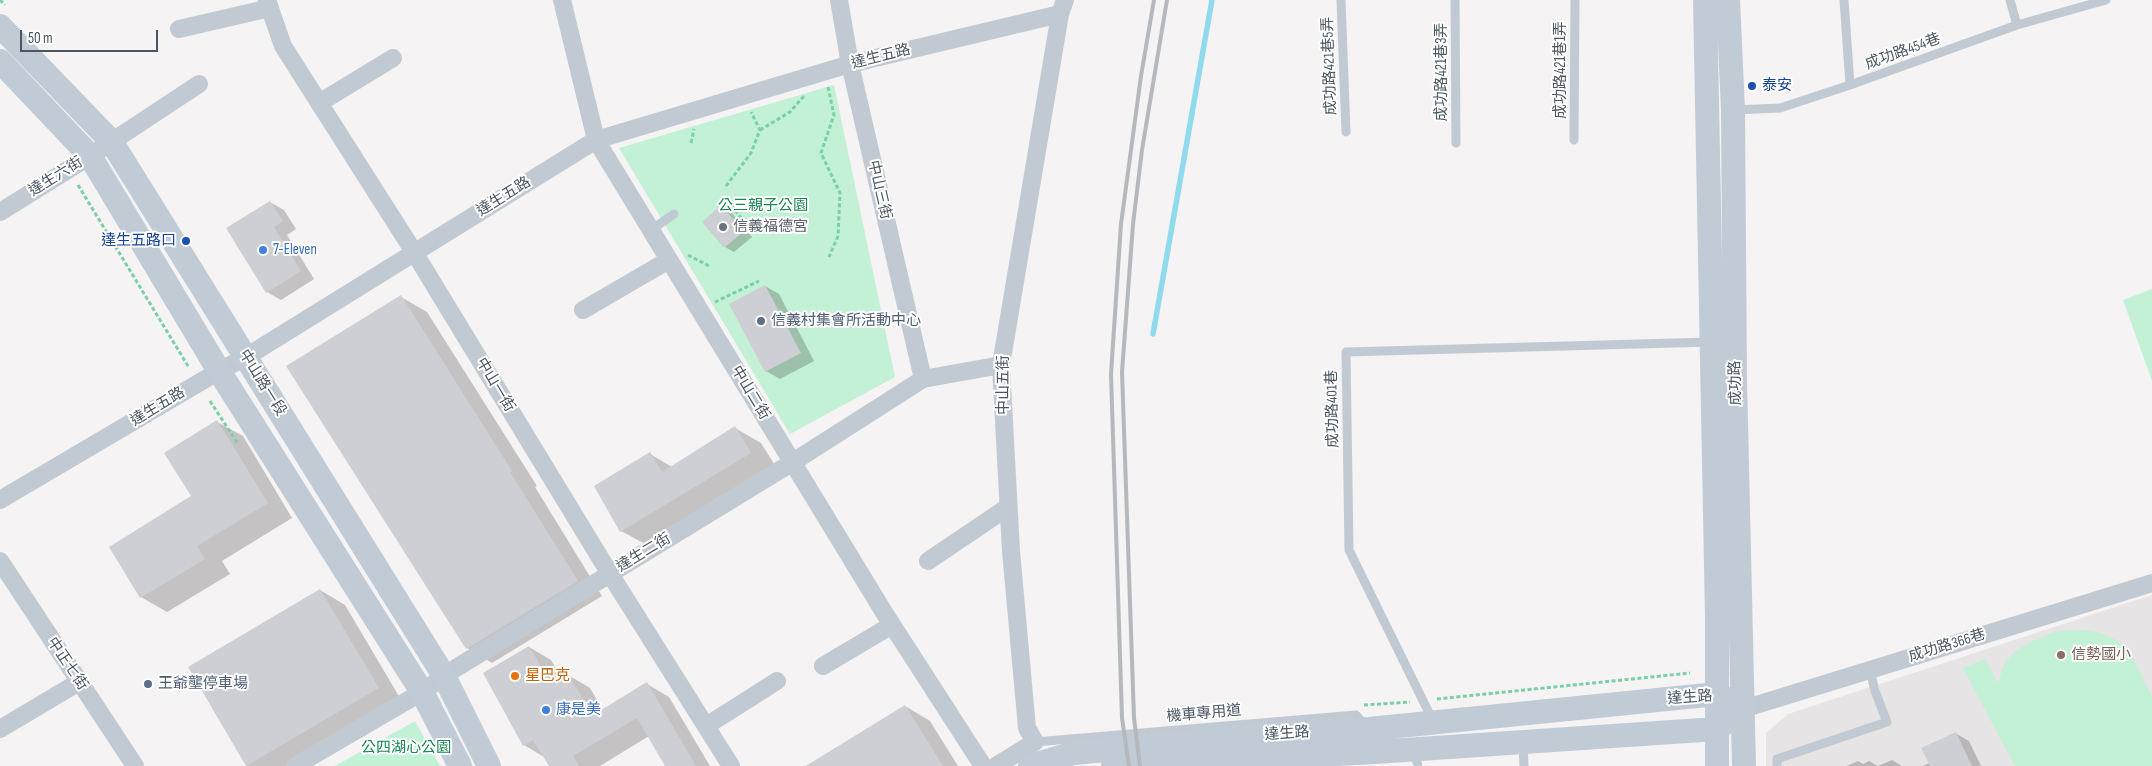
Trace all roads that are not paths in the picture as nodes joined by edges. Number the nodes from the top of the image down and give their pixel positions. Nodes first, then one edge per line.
1 (562, 0) edge
2 (839, 0) edge
3 (1341, 0) edge
4 (1455, 0) edge
5 (1575, 0) edge
6 (1705, 0) edge
7 (1728, 0) edge
8 (1844, 0) edge
9 (2010, 0) edge
10 (2106, 0) edge
11 (269, 4) edge
12 (1063, 7) edge
13 (2017, 25) junction
14 (0, 26) edge
15 (179, 29) dead end
16 (393, 58) dead end
17 (0, 61) edge
18 (850, 64) junction
19 (199, 84) dead end
20 (1850, 85) junction
21 (319, 103) junction
22 (1720, 111) junction
23 (1346, 132) dead end
24 (596, 140) junction
25 (1574, 140) dead end
26 (111, 141) junction
27 (1456, 143) dead end
28 (90, 156) junction
29 (0, 212) edge
30 (674, 214) dead end
31 (651, 230) junction
32 (414, 252) junction
33 (669, 260) junction
34 (583, 310) dead end
35 (1711, 342) junction
36 (246, 357) junction
37 (1001, 365) junction
38 (219, 371) junction
39 (922, 379) junction
40 (1724, 380) junction
41 (793, 462) junction
42 (0, 500) edge
43 (1008, 507) junction
44 (0, 561) edge
45 (928, 561) dead end
46 (610, 574) junction
47 (2152, 583) edge
48 (892, 624) junction
49 (823, 666) dead end
50 (1870, 670) junction
51 (444, 676) junction
52 (777, 680) dead end
53 (79, 682) junction
54 (422, 692) junction
55 (1717, 694) junction
56 (1743, 709) junction
57 (1434, 722) junction
58 (706, 726) junction
59 (1369, 728) junction
60 (0, 729) edge
61 (1716, 729) junction
62 (1035, 742) junction
63 (1523, 742) junction
64 (1416, 758) edge
65 (134, 766) edge
66 (295, 766) edge
67 (460, 766) edge
68 (489, 766) edge
69 (732, 766) edge
70 (983, 766) edge
71 (996, 766) edge
72 (1030, 766) edge
73 (1113, 766) edge
74 (1524, 766) edge
75 (1717, 766) edge
76 (1744, 766) edge
77 (1777, 766) edge

1 - 24 street, 中山二街
2 - 18 street, 中山三街
3 - 23 lane, 成功路421巷5弄
4 - 27 lane, 成功路421巷3弄
5 - 25 lane, 成功路421巷1弄
6 - 22 street, 成功路
7 - 22 street, 成功路
8 - 20 lane
9 - 13 lane
10 - 13 lane, 成功路454巷
11 - 15 street
11 - 21 street, 中山一街
12 - 18 street, 達生五路
12 - 37 street, 中山五街
13 - 20 lane, 成功路454巷
14 - 26 street, 中山路一段
16 - 21 street
17 - 28 street, 中山路一段
18 - 24 street, 達生五路
18 - 39 street, 中山三街
19 - 26 street, 達生六街
20 - 22 lane, 成功路454巷
21 - 32 street, 中山一街
22 - 35 street, 成功路
22 - 40 street, 成功路
24 - 31 street, 中山二街
24 - 32 street, 達生五路
26 - 28 street, 達生六街
26 - 36 street, 中山路一段
28 - 29 street, 達生六街
28 - 38 street, 中山路一段
30 - 31 lane
31 - 33 street, 中山二街
32 - 36 street, 達生五路
32 - 46 street, 中山一街
33 - 34 street
33 - 41 street, 中山二街
35 - 40 street, 成功路
35 - 57 lane, 成功路401巷
36 - 38 street, 達生五路
36 - 51 street, 中山路一段
37 - 39 street, 達生二街
37 - 43 street, 中山五街
38 - 42 street, 達生五路
38 - 54 street, 中山路一段
39 - 41 street, 達生二街
40 - 55 street, 成功路
40 - 56 street, 成功路
41 - 46 street, 達生二街
41 - 48 street, 中山二街
43 - 45 street
43 - 62 street, 中山五街
44 - 53 street, 中正七街
46 - 51 street, 達生二街
46 - 58 street, 中山一街
47 - 50 street, 成功路366巷
48 - 49 street
48 - 70 street, 中山二街
50 - 56 street, 成功路366巷
50 - 77 lane
51 - 54 street, 達生二街
51 - 68 street, 中山路一段
52 - 58 street
53 - 60 street
53 - 65 street, 中正七街
54 - 66 street, 達生二街
54 - 67 street, 中山路一段
55 - 56 street, 達生路
55 - 57 street, 達生路
55 - 61 street, 成功路
56 - 61 street, 達生路
56 - 76 street, 成功路
57 - 59 street, 達生路
58 - 69 street, 中山一街
59 - 62 lane, 機車專用道
59 - 72 street, 達生路
61 - 63 street, 達生路
61 - 75 street, 成功路
62 - 71 street
63 - 64 street, 達生路
63 - 74 lane
64 - 73 street, 達生路

